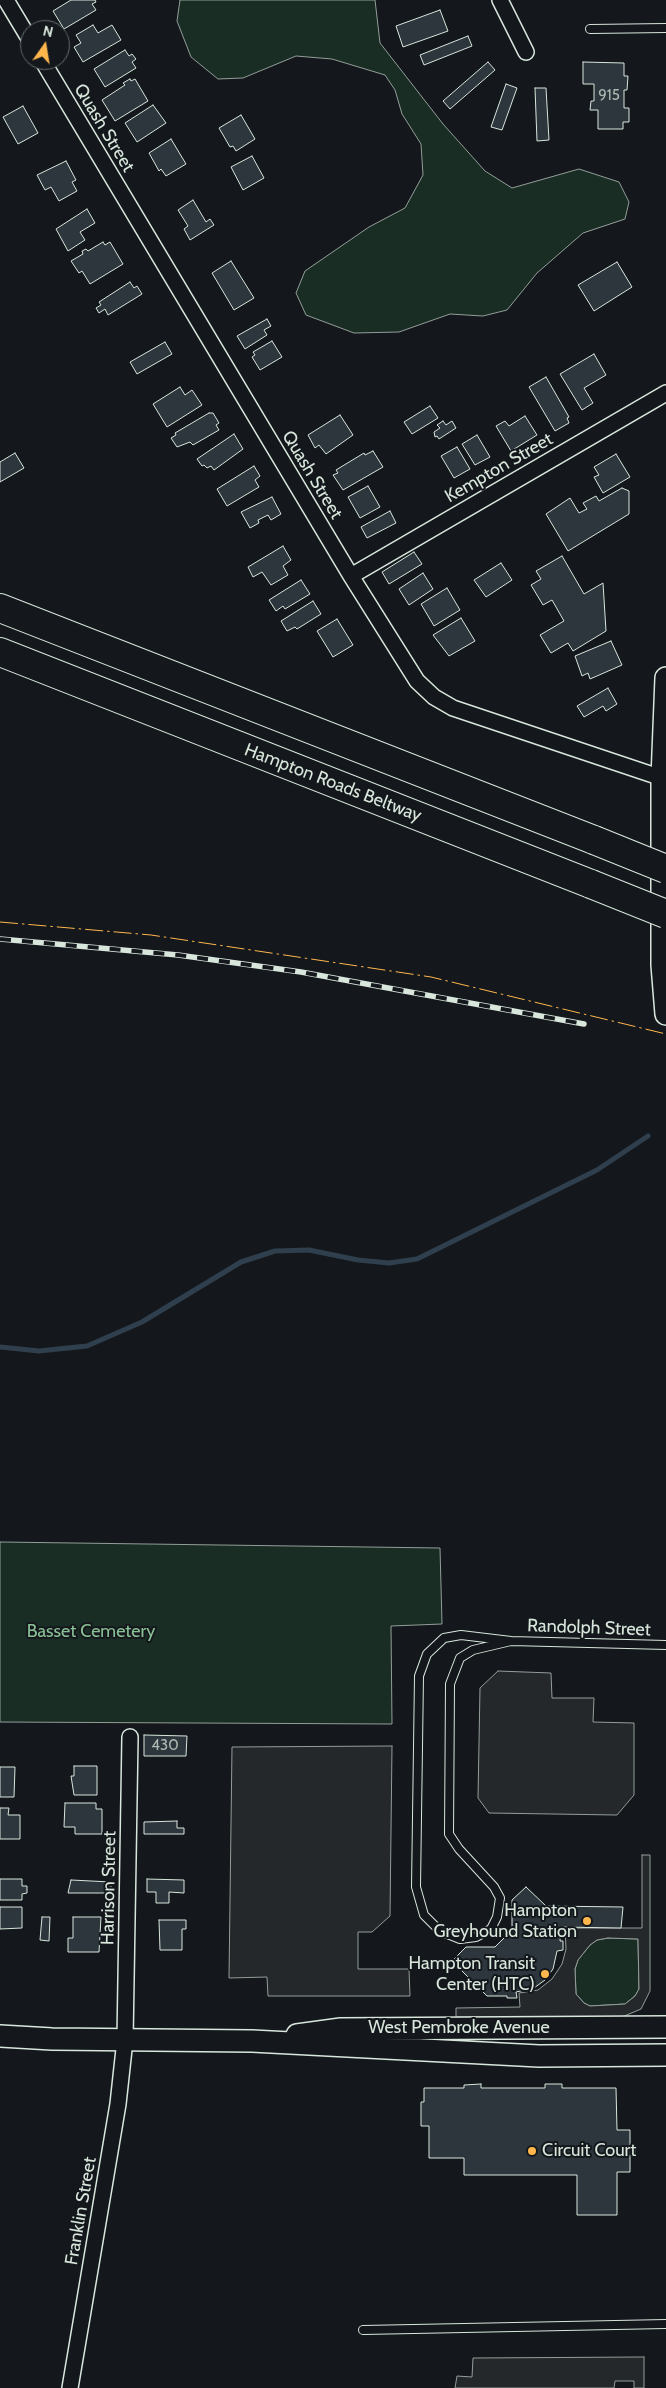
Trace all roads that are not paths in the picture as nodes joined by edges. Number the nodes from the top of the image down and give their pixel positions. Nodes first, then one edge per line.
1 (6, 0) edge
2 (500, 0) edge
3 (20, 23) edge
4 (666, 28) edge
5 (590, 29) dead end
6 (526, 52) dead end
7 (48, 70) edge
8 (666, 393) edge
9 (351, 576) junction
10 (0, 608) edge
11 (0, 652) edge
12 (666, 678) edge
13 (662, 778) junction
14 (666, 869) edge
15 (666, 914) edge
16 (666, 1014) edge
17 (511, 1641) junction
18 (666, 1645) edge
19 (130, 1737) dead end
20 (666, 2027) edge
21 (0, 2036) edge
22 (125, 2040) junction
23 (252, 2041) junction
24 (666, 2055) edge
25 (666, 2324) edge
26 (363, 2330) dead end
27 (70, 2388) edge

1 - 3 street
2 - 6 street
4 - 5 lane
7 - 9 street, Quash Street
8 - 9 street, Kempton Street
9 - 13 street, Quash Street
10 - 14 highway, bridge
11 - 15 highway, Hampton Roads Beltway, bridge
12 - 13 main road
13 - 16 main road
17 - 17 lane
17 - 18 lane, Randolph Street
19 - 22 street, Harrison Street
20 - 23 main road, West Pembroke Avenue
21 - 22 main road, West Pembroke Avenue
22 - 23 main road, West Pembroke Avenue
22 - 27 street, Franklin Street
23 - 24 main road, West Pembroke Avenue
25 - 26 lane

